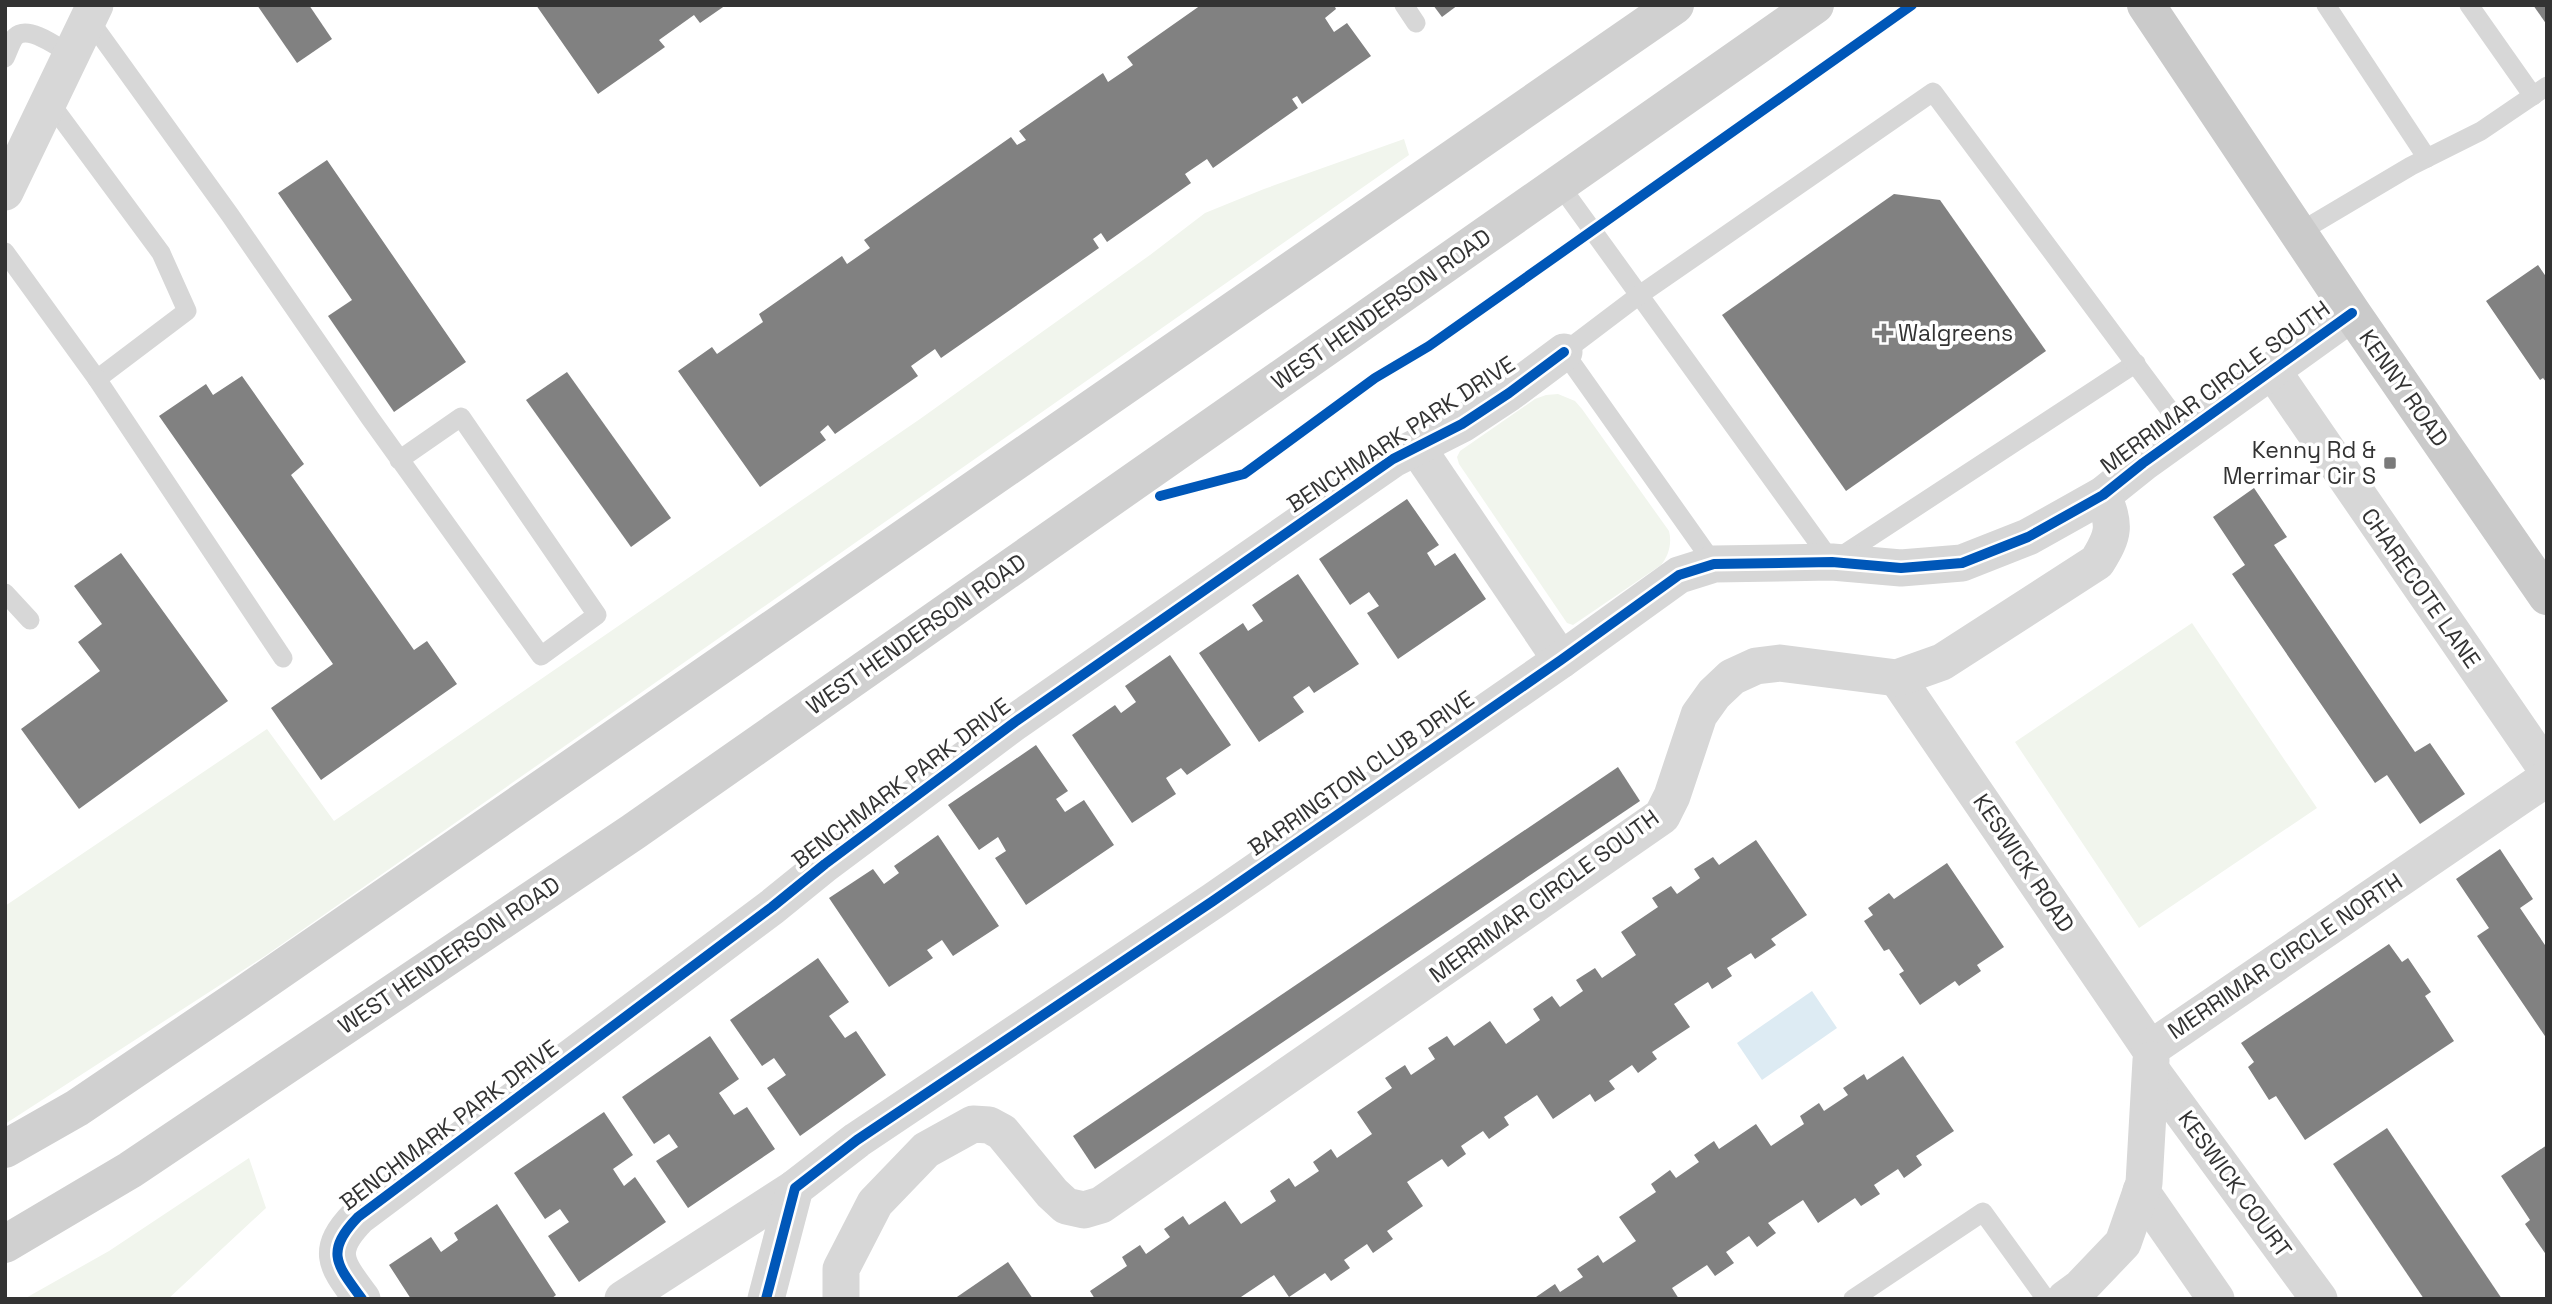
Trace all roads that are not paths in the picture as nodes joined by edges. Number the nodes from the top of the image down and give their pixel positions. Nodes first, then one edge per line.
1 (1404, 5) edge
2 (1675, 5) edge
3 (1815, 5) edge
4 (2146, 5) edge
5 (2326, 5) edge
6 (2469, 5) edge
7 (92, 12) edge
8 (1416, 23) dead end
9 (71, 55) junction
10 (5, 58) edge
11 (2540, 91) edge
12 (48, 100) junction
13 (2427, 158) junction
14 (1559, 184) junction
15 (5, 192) edge
16 (2298, 233) junction
17 (5, 252) edge
18 (1638, 296) junction
19 (2352, 313) junction
20 (1564, 352) junction
21 (2136, 363) junction
22 (2272, 370) junction
23 (97, 379) junction
24 (2186, 432) junction
25 (1418, 449) junction
26 (399, 460) junction
27 (2103, 495) junction
28 (1832, 562) junction
29 (1714, 564) junction
30 (5, 593) edge
31 (2547, 596) edge
32 (30, 620) dead end
33 (283, 658) dead end
34 (1560, 660) junction
35 (1897, 678) junction
36 (2547, 770) edge
37 (2547, 778) edge
38 (2150, 1060) junction
39 (5, 1149) edge
40 (795, 1188) junction
41 (2141, 1191) junction
42 (5, 1244) edge
43 (352, 1295) edge
44 (623, 1299) edge
45 (766, 1299) edge
46 (841, 1299) edge
47 (1853, 1299) edge
48 (2046, 1299) edge
49 (2065, 1299) edge
50 (2216, 1299) edge
51 (2319, 1299) edge

1 - 8 lane
2 - 39 main road
3 - 14 main road, WEST HENDERSON ROAD
4 - 16 main road, KENNY ROAD
5 - 13 lane
6 - 11 lane
7 - 9 street
7 - 26 lane
9 - 10 lane
9 - 12 street
11 - 13 lane
12 - 15 street
12 - 23 lane
13 - 16 lane
14 - 18 lane
14 - 42 main road, WEST HENDERSON ROAD
16 - 19 main road, KENNY ROAD
17 - 23 lane
18 - 20 lane
18 - 21 lane
18 - 28 lane
19 - 22 street, MERRIMAR CIRCLE SOUTH
19 - 31 main road, KENNY ROAD
20 - 25 street, BENCHMARK PARK DRIVE
20 - 29 lane
21 - 24 lane
21 - 28 lane
22 - 24 street, MERRIMAR CIRCLE SOUTH
22 - 36 street, CHARECOTE LANE
23 - 33 lane
24 - 27 street, MERRIMAR CIRCLE SOUTH
25 - 34 street
25 - 43 street, BENCHMARK PARK DRIVE
26 - 26 lane
27 - 28 street, BARRINGTON CLUB DRIVE
27 - 35 street, MERRIMAR CIRCLE SOUTH
28 - 29 street, BARRINGTON CLUB DRIVE
29 - 34 street, BARRINGTON CLUB DRIVE
30 - 32 lane
34 - 40 street, BARRINGTON CLUB DRIVE
35 - 38 street, KESWICK ROAD
35 - 46 street, MERRIMAR CIRCLE SOUTH
37 - 38 street, MERRIMAR CIRCLE NORTH
38 - 41 street
38 - 51 street, KESWICK COURT
40 - 44 street
40 - 45 street
41 - 49 street
41 - 50 street
47 - 48 lane

